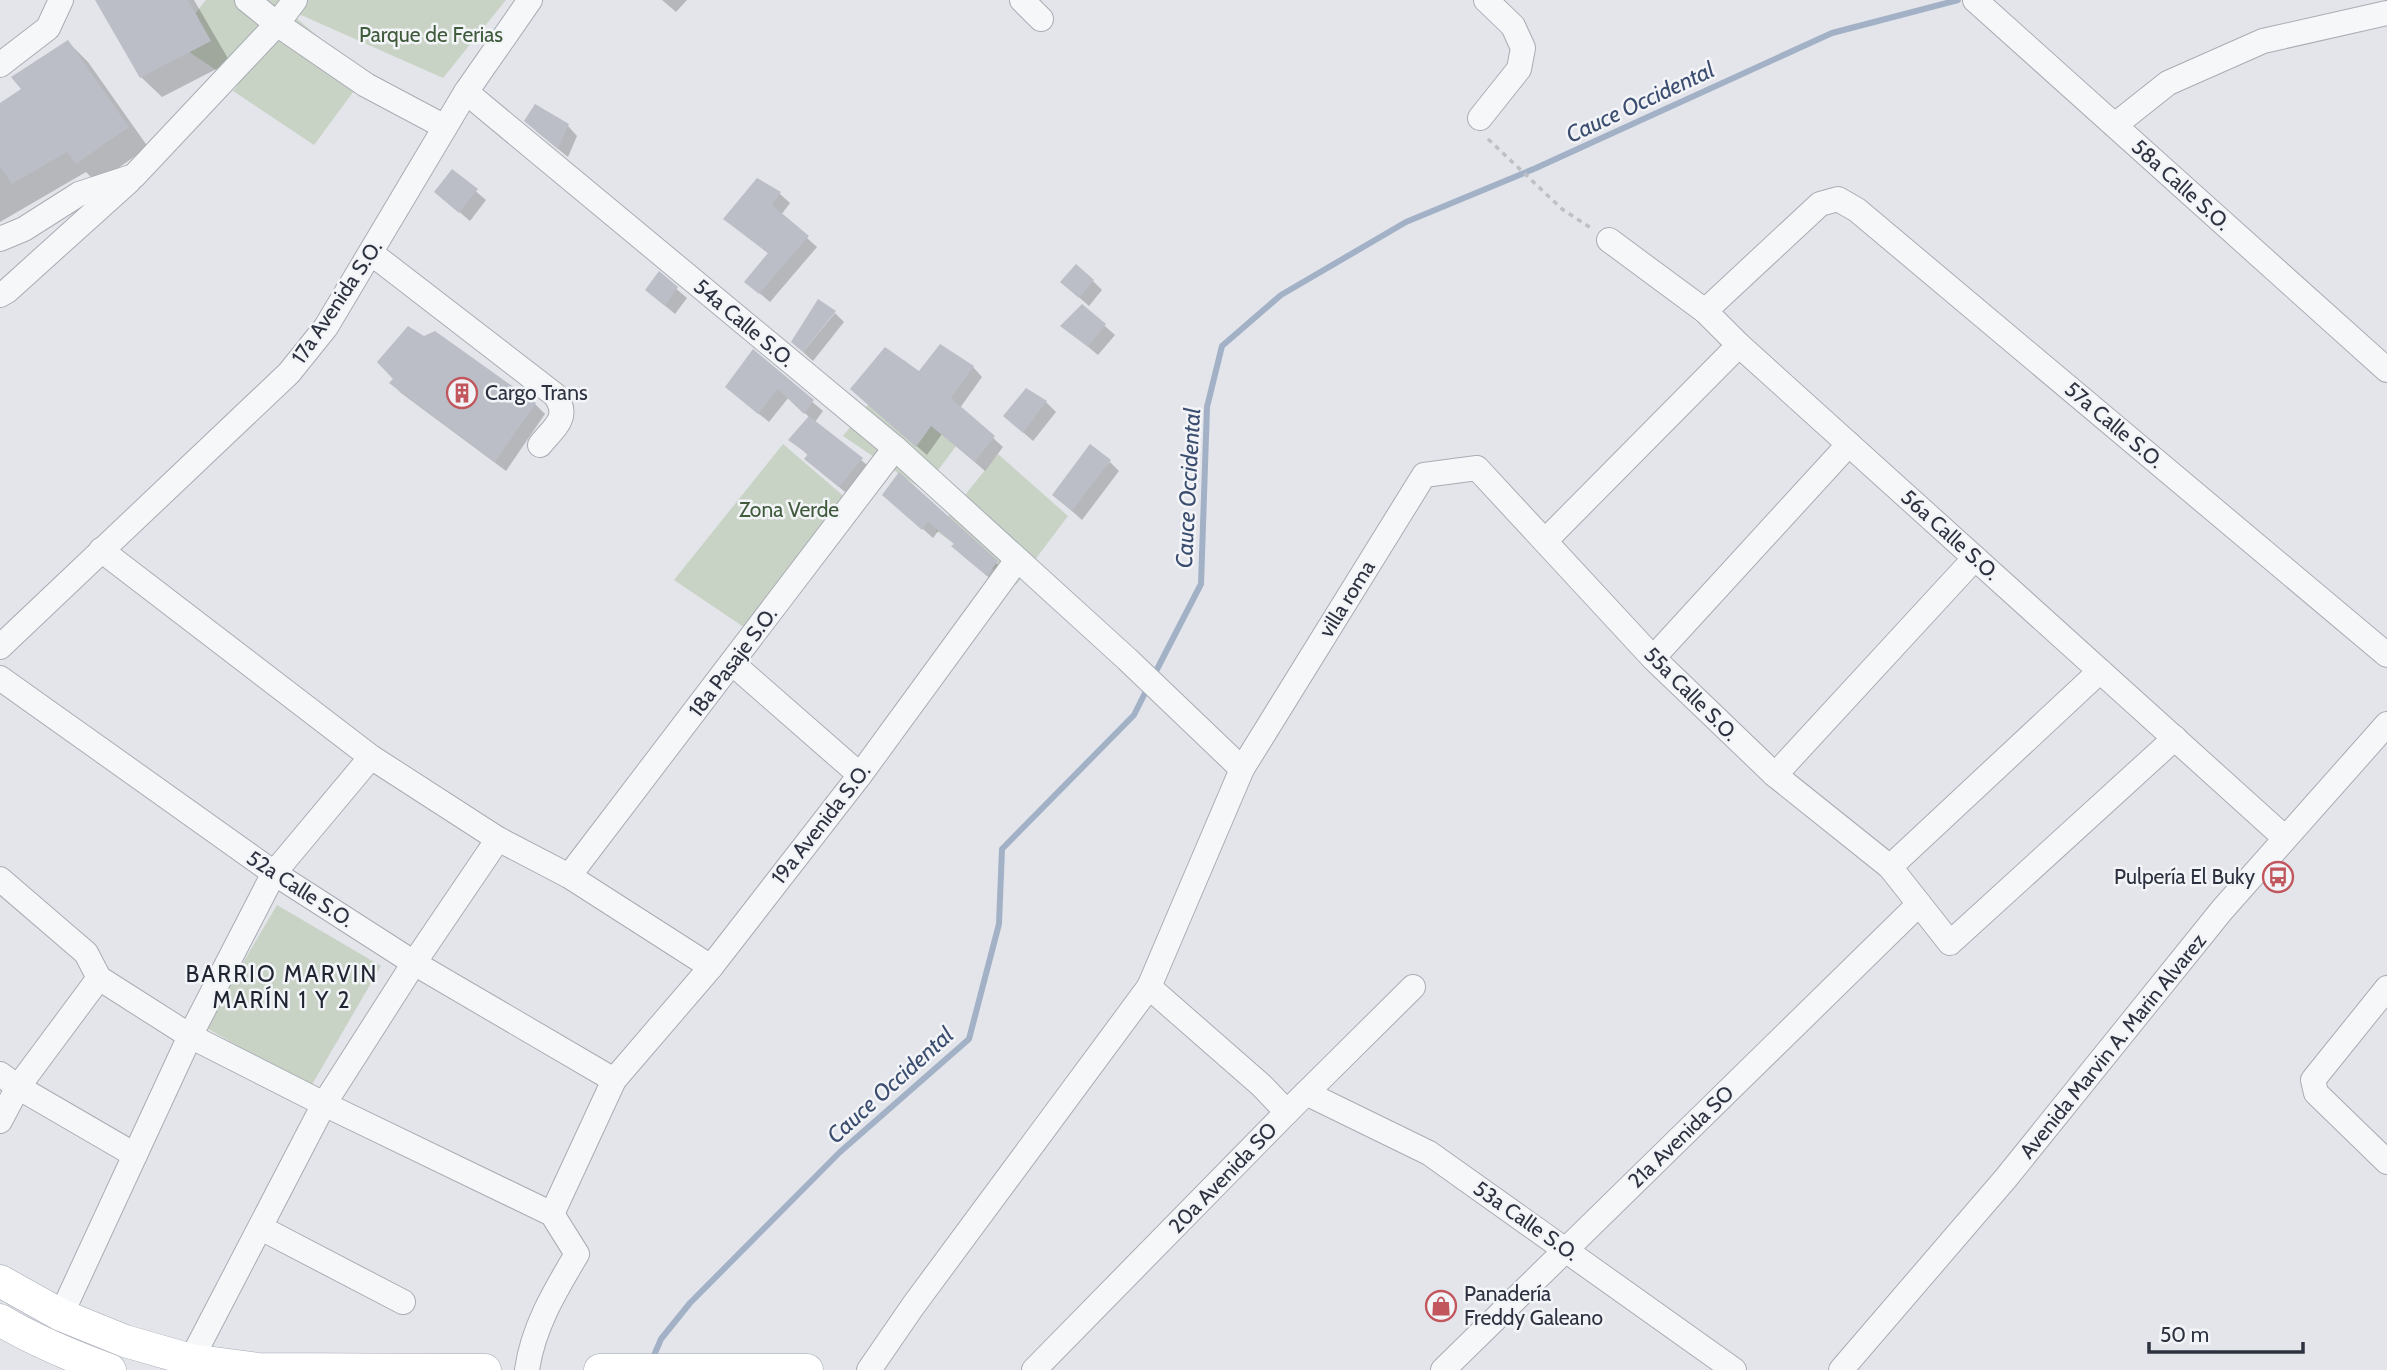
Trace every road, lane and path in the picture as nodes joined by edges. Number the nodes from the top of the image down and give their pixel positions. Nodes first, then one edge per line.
1 (61, 0) edge
2 (247, 0) edge
3 (295, 0) edge
4 (530, 0) edge
5 (1022, 0) edge
6 (1486, 0) edge
7 (1977, 2) edge
8 (2387, 13) edge
9 (1041, 19) dead end
10 (277, 24) junction
11 (0, 65) edge
12 (466, 92) junction
13 (2115, 125) junction
14 (445, 127) junction
15 (1483, 127) joint
16 (134, 176) junction
17 (0, 239) edge
18 (1609, 240) joint
19 (371, 253) junction
20 (0, 295) edge
21 (1705, 311) junction
22 (1739, 345) junction
23 (2387, 370) edge
24 (1849, 444) junction
25 (540, 445) dead end
26 (895, 448) junction
27 (1477, 468) joint
28 (1545, 541) junction
29 (101, 550) junction
30 (1975, 558) junction
31 (1017, 560) junction
32 (0, 647) edge
33 (2387, 655) edge
34 (1653, 658) junction
35 (732, 663) junction
36 (2100, 671) junction
37 (0, 678) edge
38 (2387, 724) edge
39 (2175, 738) junction
40 (371, 757) junction
41 (1242, 769) junction
42 (860, 775) junction
43 (1774, 775) junction
44 (2286, 838) junction
45 (498, 839) junction
46 (1890, 867) junction
47 (274, 873) junction
48 (569, 876) junction
49 (0, 878) edge
50 (1919, 904) junction
51 (414, 963) junction
52 (711, 967) junction
53 (99, 978) junction
54 (1413, 987) dead end
55 (1149, 988) junction
56 (2387, 988) edge
57 (190, 1036) junction
58 (614, 1080) junction
59 (9, 1081) edge
60 (1306, 1093) junction
61 (324, 1104) junction
62 (1287, 1112) junction
63 (0, 1121) edge
64 (135, 1155) junction
65 (2387, 1162) edge
66 (552, 1214) junction
67 (261, 1228) junction
68 (1566, 1250) junction
69 (0, 1281) edge
70 (403, 1302) dead end
71 (61, 1315) junction
72 (0, 1320) edge
73 (191, 1360) junction
74 (685, 1369) edge
75 (110, 1370) edge
76 (485, 1370) edge
77 (527, 1370) edge
78 (600, 1370) edge
79 (807, 1370) edge
80 (869, 1370) edge
81 (1034, 1370) edge
82 (1443, 1370) edge
83 (1734, 1370) edge
84 (1841, 1370) edge

1 - 11 street
2 - 10 street
3 - 10 street
4 - 12 street, 17a Avenida S.O.
5 - 9 street
6 - 15 street
7 - 13 street, 58a Calle S.O.
8 - 13 street
10 - 14 street
10 - 16 street
12 - 14 street, 17a Avenida S.O.
12 - 26 street, 54a Calle S.O.
13 - 23 street, 58a Calle S.O.
14 - 19 street, 17a Avenida S.O.
15 - 18 path
16 - 17 street
16 - 20 street
18 - 21 street, 56a Calle S.O.
19 - 25 street
19 - 29 street, 17a Avenida S.O.
21 - 22 street, 56a Calle S.O.
21 - 33 street, 57a Calle S.O.
22 - 24 street, 56a Calle S.O.
22 - 28 street
24 - 30 street, 56a Calle S.O.
24 - 34 street
26 - 31 street, 54a Calle S.O.
26 - 35 street, 18a Pasaje S.O.
27 - 28 street, 55a Calle S.O.
27 - 41 street, villa roma
28 - 34 street, 55a Calle S.O.
29 - 32 street, 17a Avenida S.O.
29 - 40 street
30 - 36 street, 56a Calle S.O.
30 - 43 street
31 - 41 street
31 - 42 street, 19a Avenida S.O.
34 - 43 street, 55a Calle S.O.
35 - 42 street
35 - 48 street, 18a Pasaje S.O.
36 - 39 street, 56a Calle S.O.
36 - 46 street
37 - 47 street, 52a Calle S.O.
38 - 44 street, Avenida Marvin A. Marin Alvarez
39 - 44 street, 56a Calle S.O.
39 - 50 street, 55a Calle S.O.
40 - 45 street
40 - 47 street
41 - 55 street, villa roma
42 - 52 street, 19a Avenida S.O.
43 - 46 street, 55a Calle S.O.
44 - 84 street, Avenida Marvin A. Marin Alvarez
45 - 48 street
45 - 51 street
46 - 50 street, 55a Calle S.O.
47 - 51 street, 52a Calle S.O.
47 - 57 street
48 - 52 street
49 - 53 street
50 - 68 street, 21a Avenida SO
51 - 58 street, 52a Calle S.O.
51 - 61 street
52 - 58 street, 19a Avenida S.O.
53 - 57 street
53 - 59 street
54 - 60 street, 20a Avenida SO
55 - 62 street
55 - 80 street, villa roma
56 - 65 street
57 - 61 street
57 - 64 street
58 - 66 street, 19a Avenida S.O.
59 - 63 street
59 - 64 street
60 - 62 street, 20a Avenida SO
60 - 68 street, 53a Calle S.O.
61 - 66 street
61 - 67 street
62 - 81 street, 20a Avenida SO
64 - 71 street
66 - 77 street
67 - 70 street
67 - 73 street
68 - 82 street, 21a Avenida SO
68 - 83 street, 53a Calle S.O.
69 - 71 main road
71 - 73 main road
72 - 75 main road
73 - 76 main road
74 - 78 main road
74 - 79 main road

